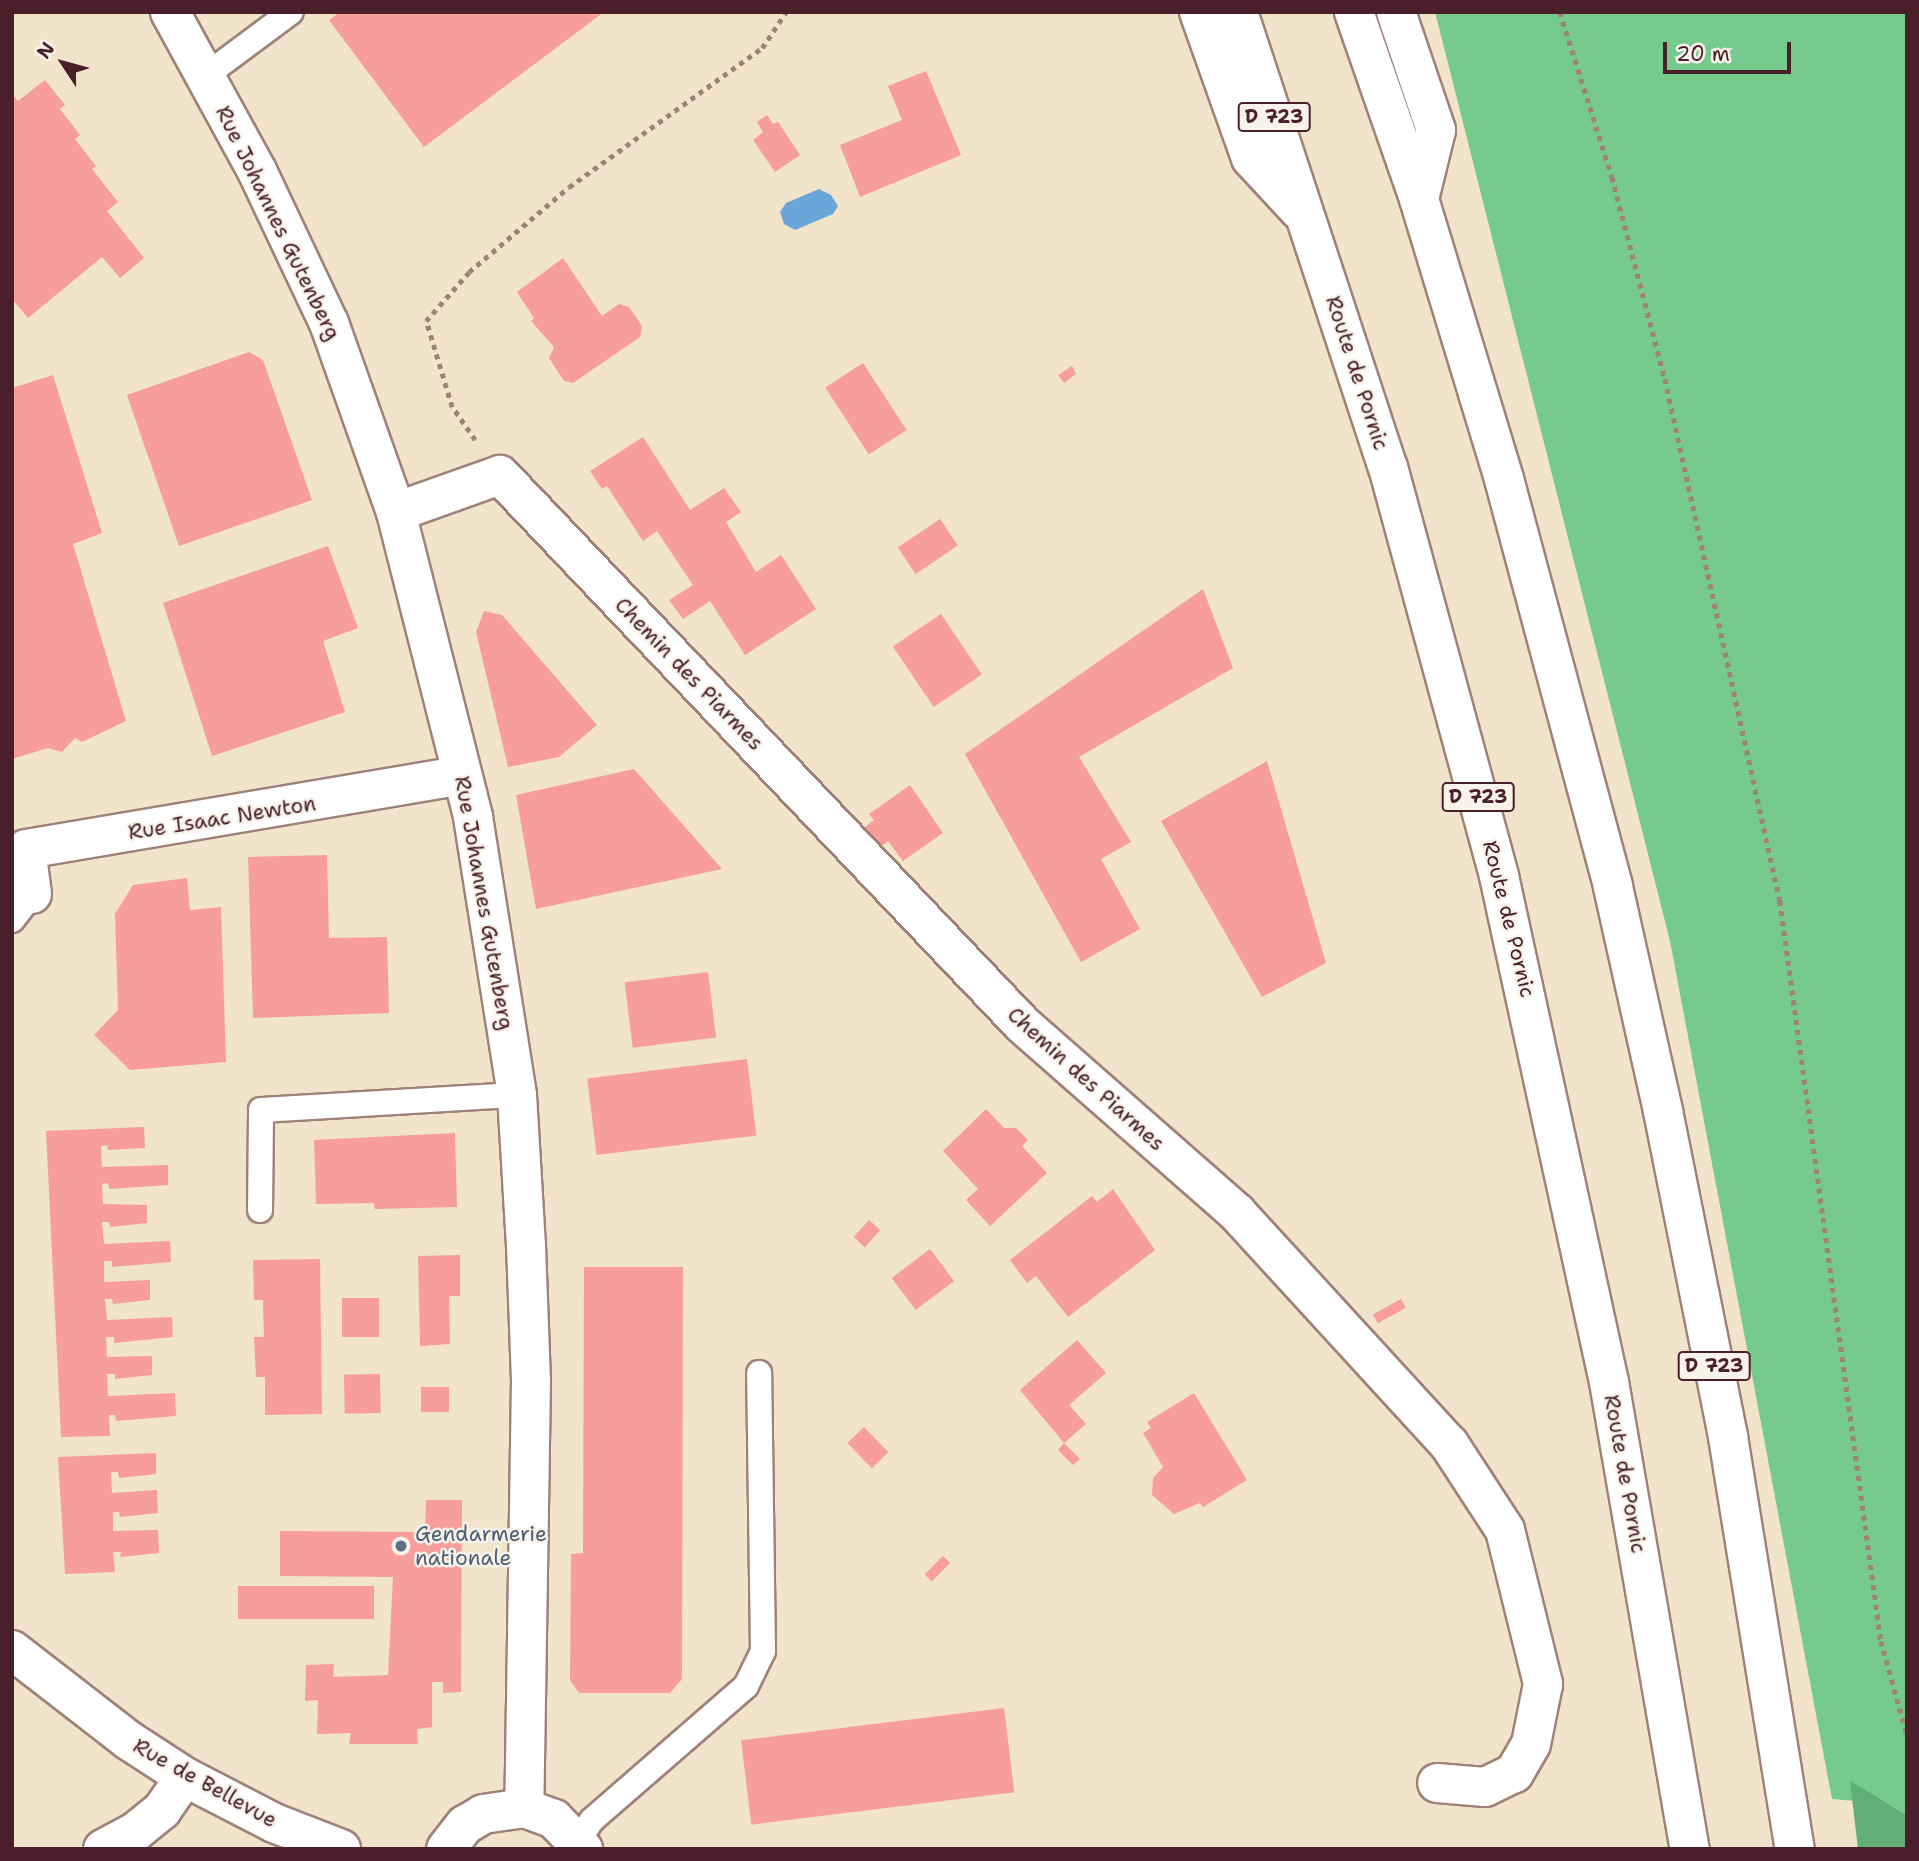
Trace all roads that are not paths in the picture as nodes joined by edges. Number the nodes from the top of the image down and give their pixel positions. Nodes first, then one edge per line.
1 (170, 12) edge
2 (291, 12) edge
3 (1199, 12) edge
4 (1238, 12) edge
5 (1354, 12) edge
6 (1396, 12) edge
7 (205, 76) junction
8 (1419, 200) junction
9 (1309, 221) junction
10 (396, 512) junction
11 (462, 775) junction
12 (22, 907) edge
13 (517, 1095) junction
14 (260, 1210) dead end
15 (759, 1373) dead end
16 (12, 1650) edge
17 (186, 1777) junction
18 (1437, 1783) dead end
19 (524, 1808) junction
20 (580, 1845) edge
21 (103, 1849) edge
22 (341, 1849) edge
23 (446, 1849) edge
24 (1690, 1849) edge
25 (1795, 1849) edge

1 - 7 main road, Rue Johannes Gutenberg
2 - 7 lane
3 - 9 main road
4 - 9 main road, Route de Pornic / D 723
5 - 8 main road, D 723
6 - 8 main road
7 - 10 main road, Rue Johannes Gutenberg
8 - 25 main road, D 723
9 - 24 main road, Route de Pornic / D 723
10 - 11 main road, Rue Johannes Gutenberg
10 - 18 main road, Chemin des Piarmes
11 - 12 main road, Rue Isaac Newton
11 - 13 main road, Rue Johannes Gutenberg
13 - 14 lane
13 - 19 main road, Rue Johannes Gutenberg
15 - 20 lane
16 - 17 main road, Rue de Bellevue
17 - 21 main road
17 - 22 main road, Rue de Bellevue
19 - 20 main road
19 - 23 main road

